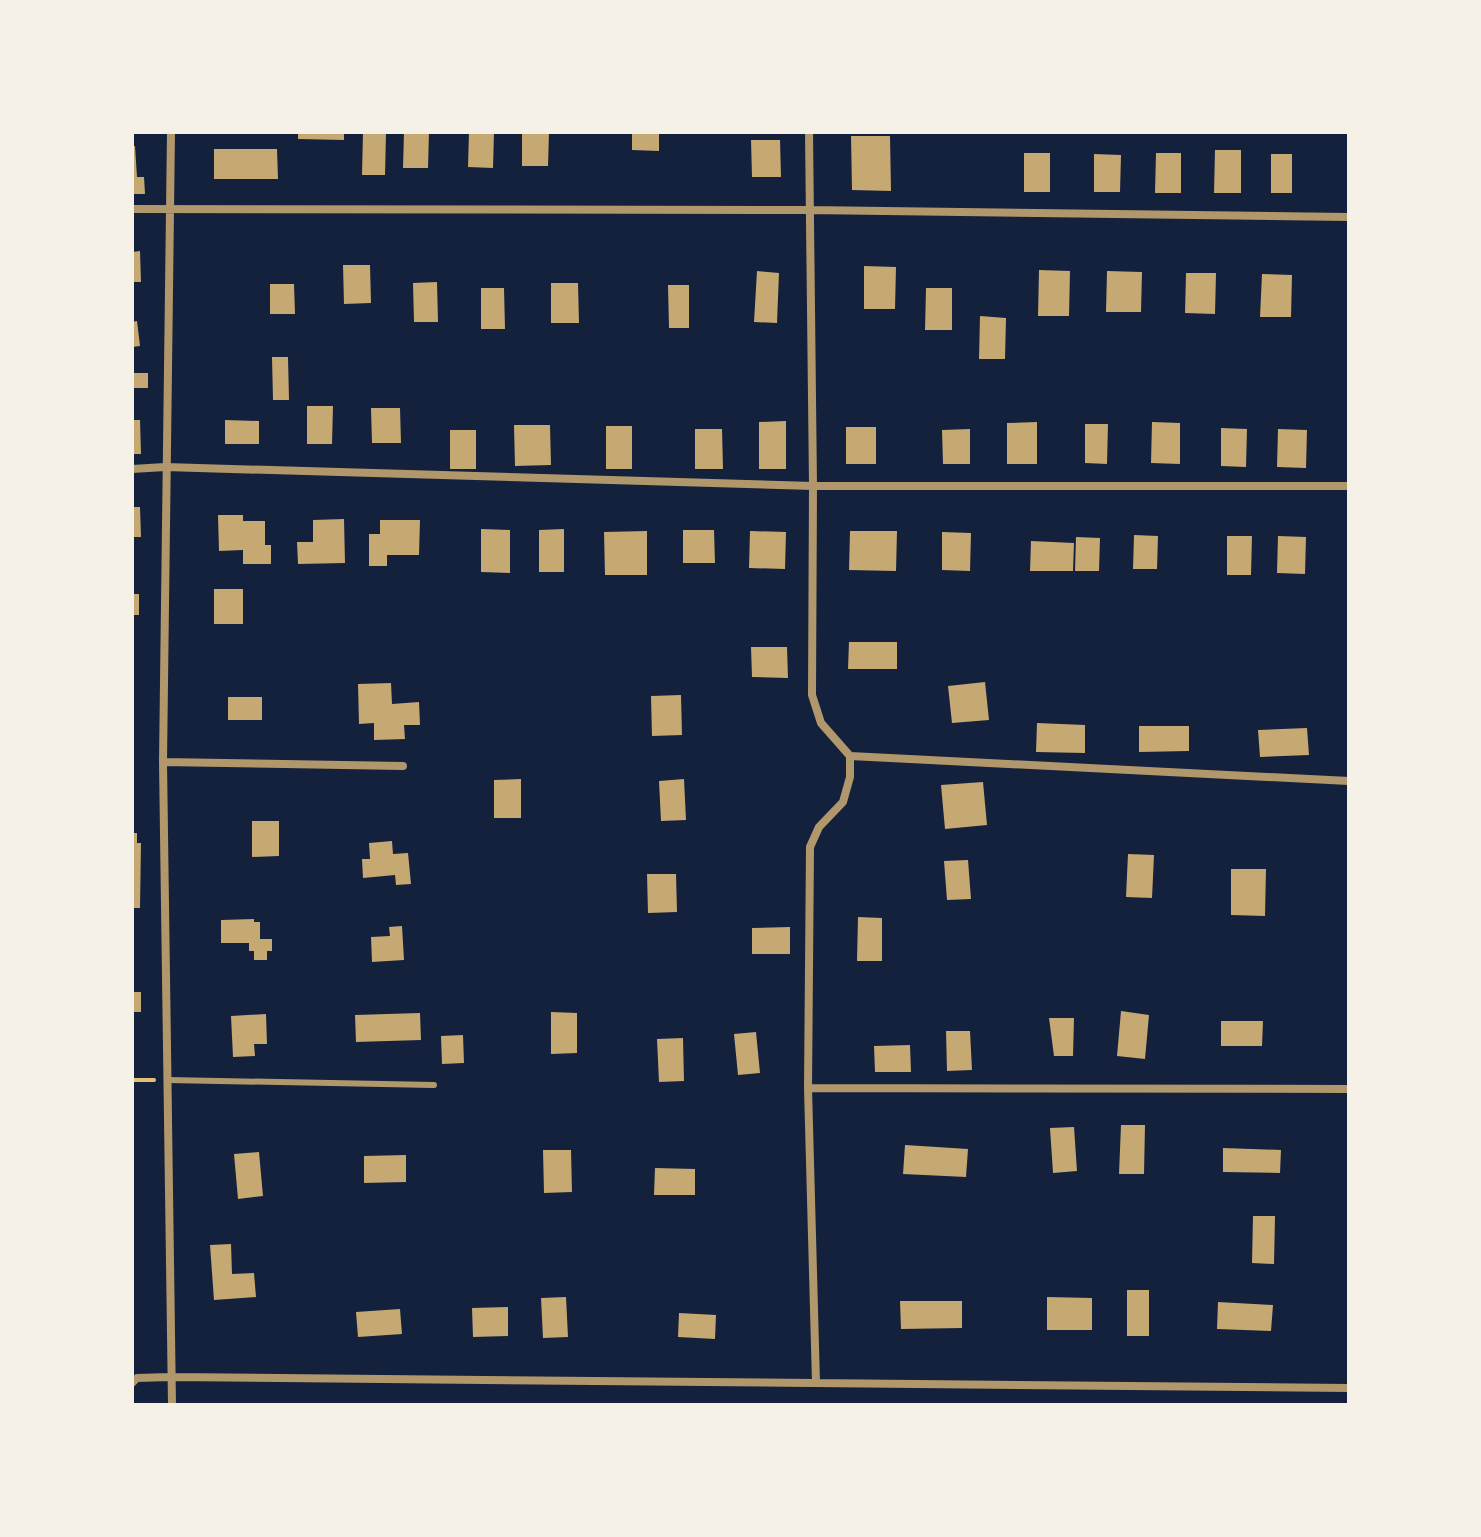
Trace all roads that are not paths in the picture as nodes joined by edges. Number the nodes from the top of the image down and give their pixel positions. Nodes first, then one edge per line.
1 (171, 132) edge
2 (809, 132) edge
3 (132, 209) edge
4 (172, 209) junction
5 (809, 210) junction
6 (1349, 217) edge
7 (165, 467) junction
8 (132, 469) edge
9 (813, 486) junction
10 (1349, 486) edge
11 (850, 756) junction
12 (163, 762) junction
13 (403, 766) dead end
14 (1349, 781) edge
15 (168, 1080) junction
16 (434, 1085) dead end
17 (808, 1088) junction
18 (1349, 1089) edge
19 (170, 1377) junction
20 (132, 1383) edge
21 (816, 1383) junction
22 (1349, 1388) edge
23 (172, 1405) edge

1 - 4 street
2 - 5 street
3 - 4 street
4 - 5 street
4 - 7 street
5 - 6 street
5 - 9 street
7 - 8 street
7 - 9 street
7 - 12 street
9 - 10 street
9 - 11 street
11 - 14 street
11 - 17 street
12 - 13 street
12 - 15 street
15 - 16 lane
15 - 19 street
17 - 18 street
17 - 21 street
19 - 20 street
19 - 21 street
19 - 23 street
21 - 22 street

